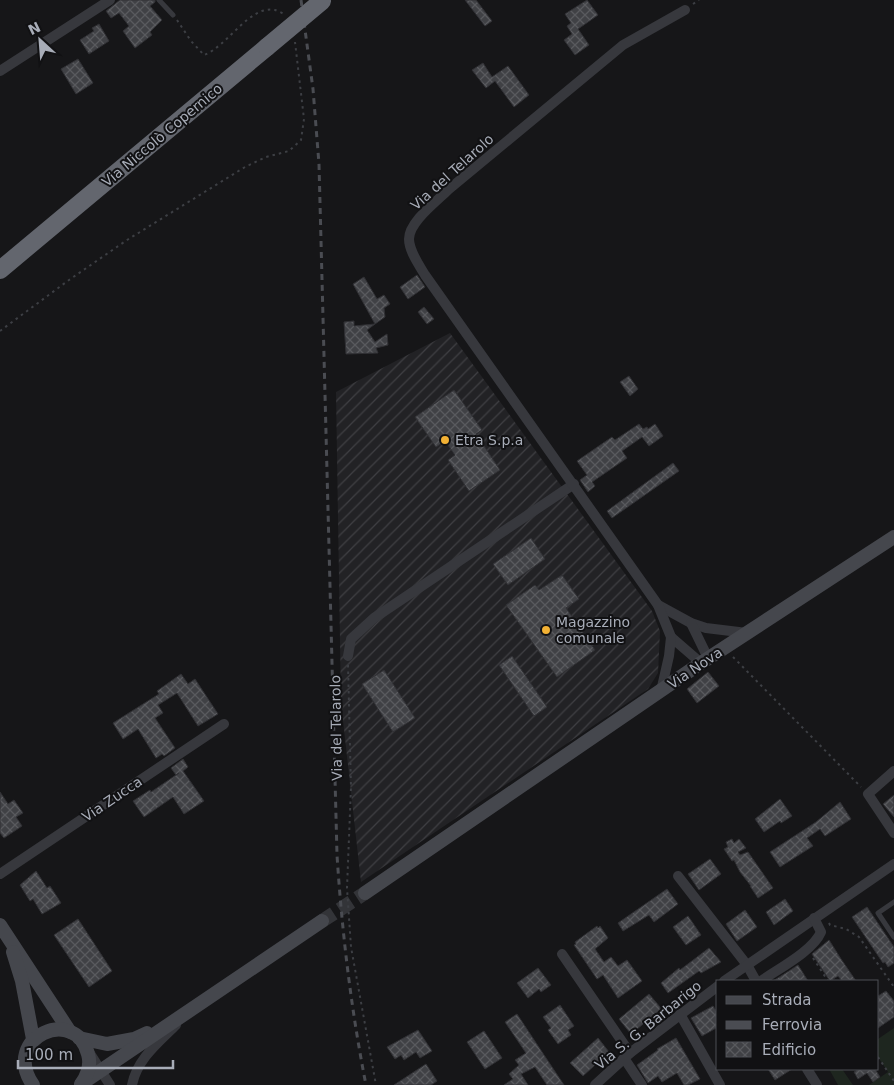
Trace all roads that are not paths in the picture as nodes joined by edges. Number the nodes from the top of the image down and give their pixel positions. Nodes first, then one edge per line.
1 (110, 0) edge
2 (159, 0) edge
3 (322, 1) edge
4 (685, 10) dead end
5 (173, 15) road end
6 (0, 71) edge
7 (0, 270) edge
8 (574, 484) junction
9 (894, 537) edge
10 (658, 605) junction
11 (691, 624) junction
12 (747, 633) junction
13 (671, 637) junction
14 (348, 656) road end
15 (709, 657) junction
16 (661, 691) junction
17 (224, 724) dead end
18 (894, 771) edge
19 (894, 833) edge
20 (894, 864) edge
21 (0, 874) edge
22 (678, 876) dead end
23 (364, 893) tunnel mouth
24 (894, 902) edge
25 (817, 916) junction
26 (322, 921) tunnel mouth
27 (4, 931) edge
28 (894, 937) edge
29 (562, 954) dead end
30 (747, 964) junction
31 (725, 980) edge
32 (755, 980) edge
33 (762, 980) edge
34 (716, 987) edge
35 (188, 1013) junction
36 (680, 1014) junction
37 (75, 1035) junction
38 (33, 1039) junction
39 (87, 1050) junction
40 (627, 1056) junction
41 (808, 1070) edge
42 (100, 1072) junction
43 (28, 1082) edge
44 (83, 1085) edge
45 (110, 1085) edge
46 (132, 1085) edge
47 (595, 1085) edge
48 (642, 1085) edge
49 (720, 1085) edge
50 (817, 1085) edge

1 - 6 street
2 - 5 lane
3 - 7 highway, Via Niccolò Copernico, bridge
4 - 8 street, Via del Telarolo
8 - 10 street, Via del Telarolo
8 - 14 street, Via del Telarolo
9 - 12 street, Via Nova
10 - 11 street
10 - 13 street
11 - 12 street
11 - 15 street
12 - 15 street, Via Nova
13 - 15 street
13 - 16 street
15 - 16 street, Via Nova
16 - 23 street, Via Nova
17 - 21 street, Via Zucca
18 - 19 street
20 - 25 street
22 - 30 street
24 - 28 lane
25 - 30 street
25 - 33 street
26 - 35 street
27 - 37 street
27 - 38 street
29 - 40 street
30 - 31 street
30 - 32 street
34 - 36 street, Via S. G. Barbarigo
35 - 37 street
35 - 42 street
35 - 46 street
36 - 40 street, Via S. G. Barbarigo
36 - 49 street
37 - 38 street
37 - 39 street
38 - 43 street
39 - 42 street
39 - 44 street
40 - 47 street, Via S. G. Barbarigo
40 - 48 street
41 - 50 street
42 - 44 street
42 - 45 street

